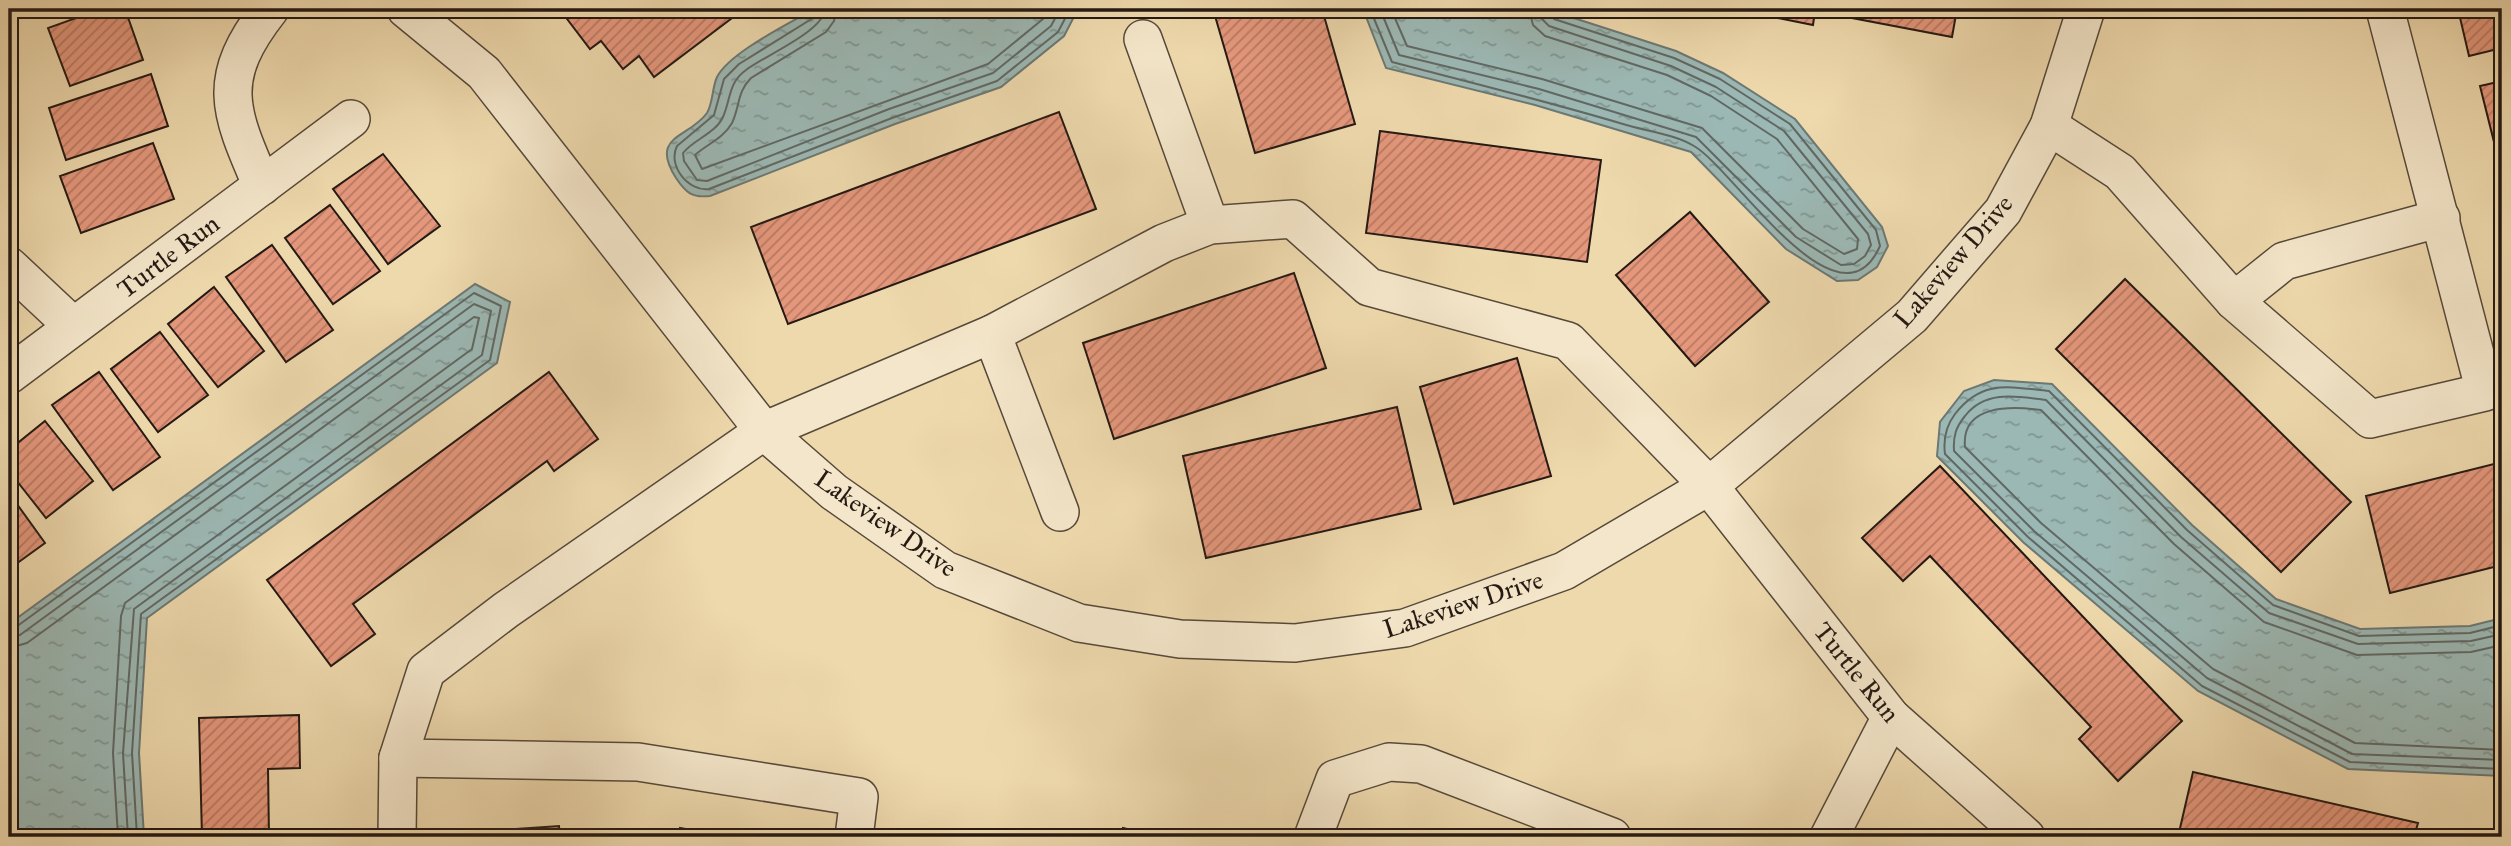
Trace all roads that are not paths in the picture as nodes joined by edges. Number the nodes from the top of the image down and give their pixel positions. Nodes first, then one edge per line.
1 (270, 9) edge
2 (406, 9) edge
3 (2086, 9) edge
4 (2385, 9) edge
5 (1143, 39) dead end
6 (351, 119) dead end
7 (2049, 126) junction
8 (262, 186) junction
9 (2441, 218) junction
10 (1210, 225) junction
11 (9, 266) edge
12 (2235, 301) junction
13 (74, 326) junction
14 (992, 334) junction
15 (9, 375) edge
16 (764, 431) junction
17 (1709, 486) junction
18 (1060, 512) dead end
19 (1891, 718) junction
20 (398, 758) junction
21 (397, 837) edge
22 (854, 837) edge
23 (1313, 837) edge
24 (1612, 837) edge
25 (1829, 837) edge
26 (2026, 837) edge

1 - 8 street
2 - 16 street, Lakeview Drive
3 - 7 street, Lakeview Drive
4 - 9 street
5 - 10 street
6 - 8 street, Turtle Run
7 - 12 street
7 - 17 street, Lakeview Drive
8 - 13 street, Turtle Run
9 - 12 street
9 - 12 street
10 - 14 street, Turtle Run
10 - 17 street, Turtle Run
11 - 13 street
13 - 15 street, Turtle Run
14 - 16 street, Turtle Run
14 - 18 street
16 - 17 street, Lakeview Drive
16 - 20 street, Turtle Run
17 - 19 street, Turtle Run
19 - 25 street
19 - 26 street, Turtle Run
20 - 21 street, Turtle Run
20 - 22 street
23 - 24 street

